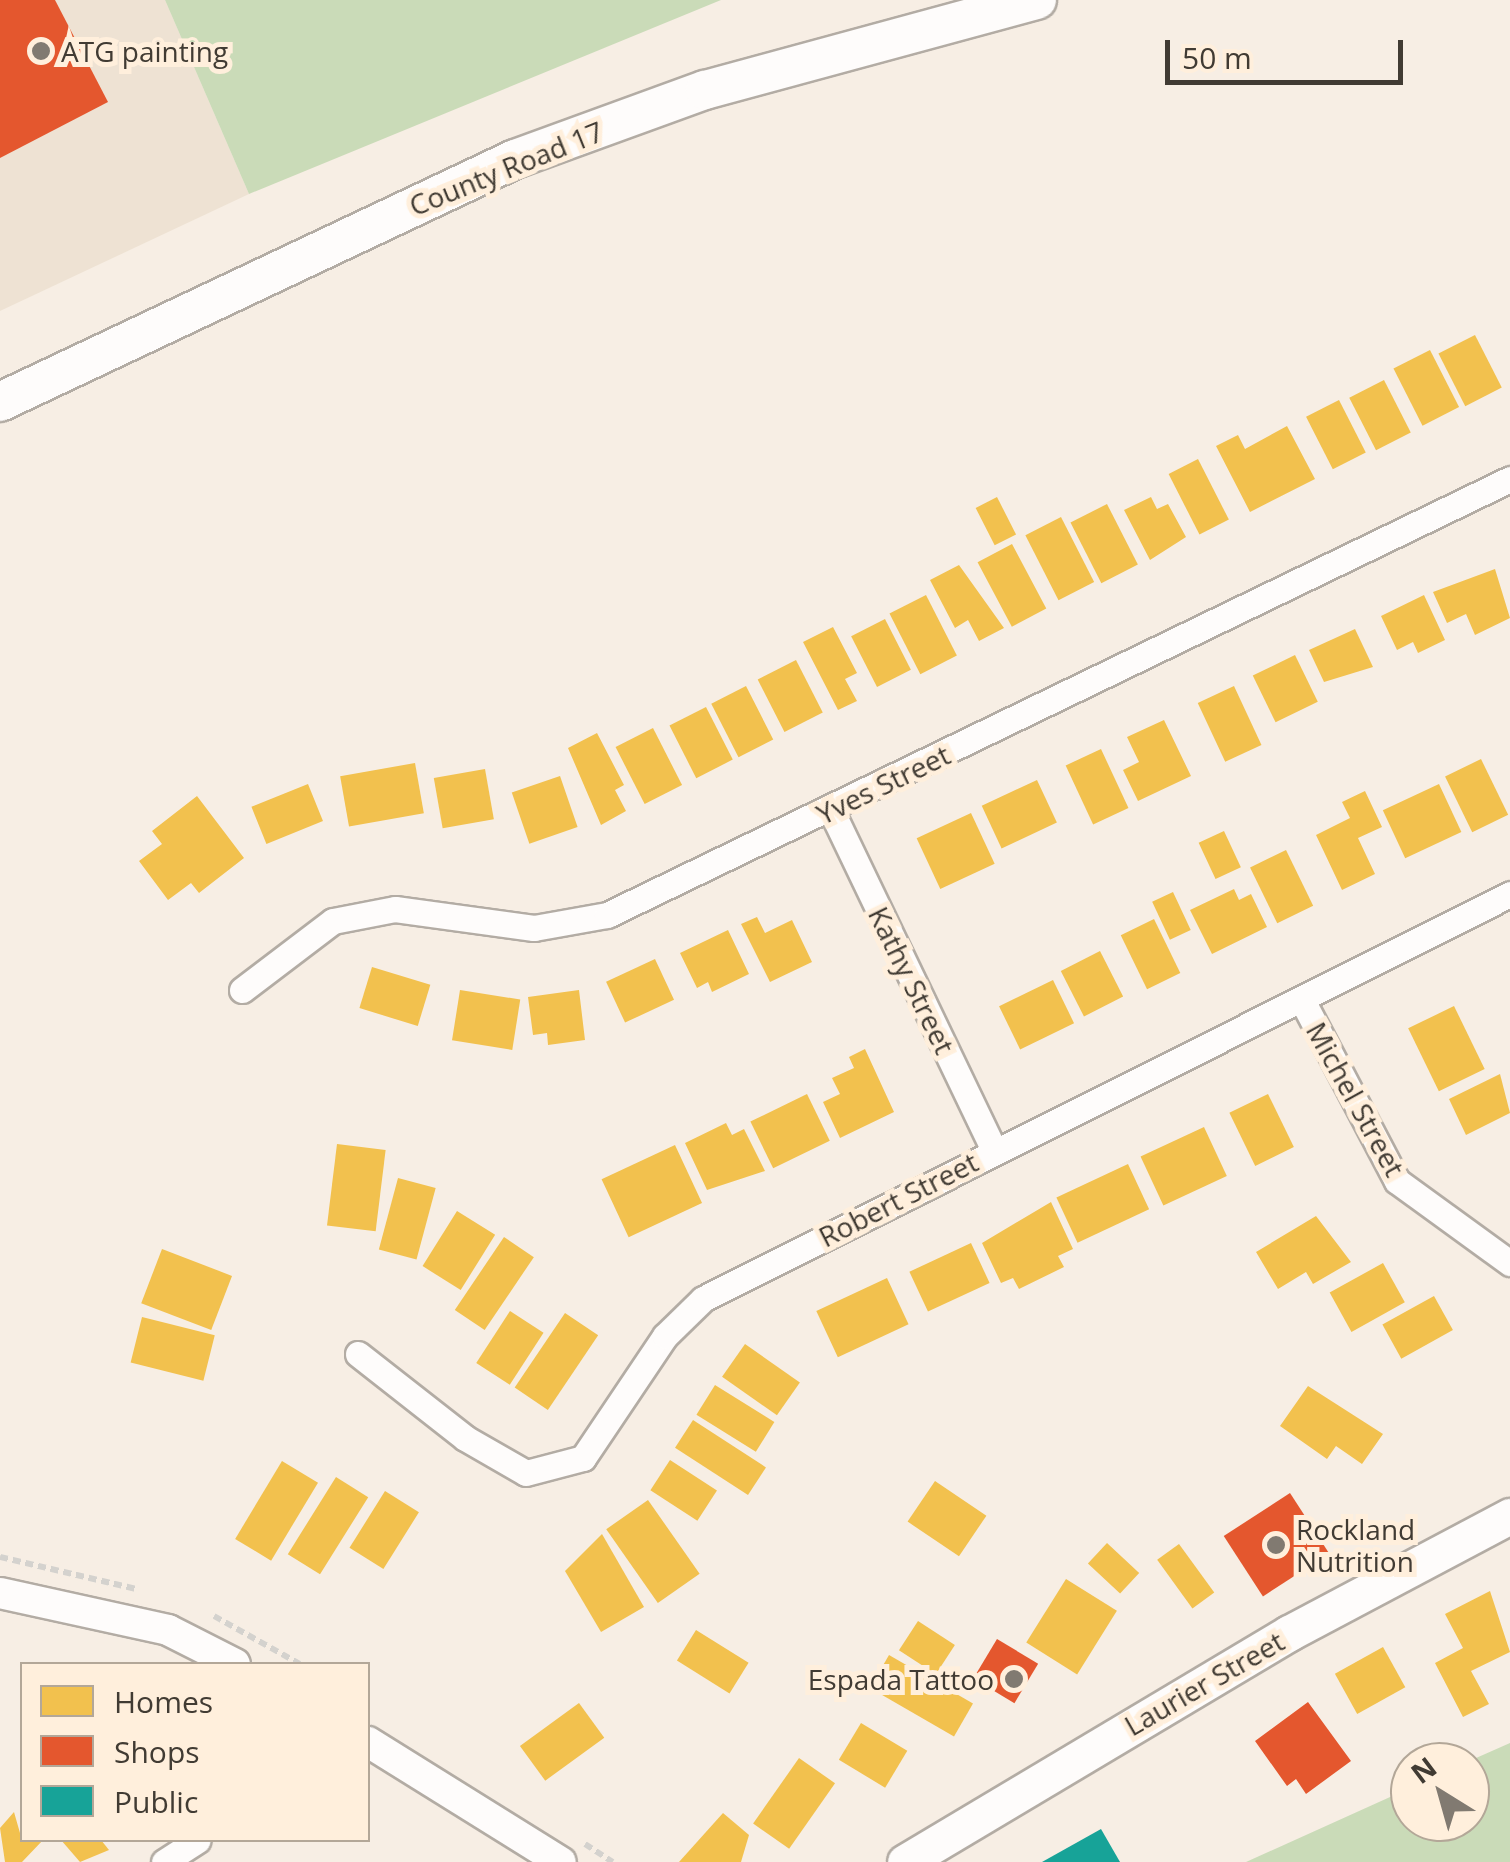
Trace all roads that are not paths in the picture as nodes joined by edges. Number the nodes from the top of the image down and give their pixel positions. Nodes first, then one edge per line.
1 (1036, 0) edge
2 (0, 402) edge
3 (1510, 479) edge
4 (831, 810) junction
5 (1510, 894) edge
6 (242, 990) dead end
7 (1303, 1002) junction
8 (994, 1150) junction
9 (1510, 1263) edge
10 (358, 1354) dead end
11 (1510, 1516) edge
12 (0, 1593) edge
13 (231, 1662) edge
14 (370, 1743) edge
15 (195, 1842) edge
16 (164, 1862) edge
17 (561, 1862) edge
18 (905, 1862) edge

1 - 2 main road, County Road 17
3 - 4 street, Yves Street
4 - 6 street, Yves Street
4 - 8 street, Kathy Street
5 - 7 street, Robert Street
7 - 8 street, Robert Street
7 - 9 street, Michel Street
8 - 10 street, Robert Street
11 - 18 main road, Laurier Street
12 - 13 street
14 - 17 street
15 - 16 street

